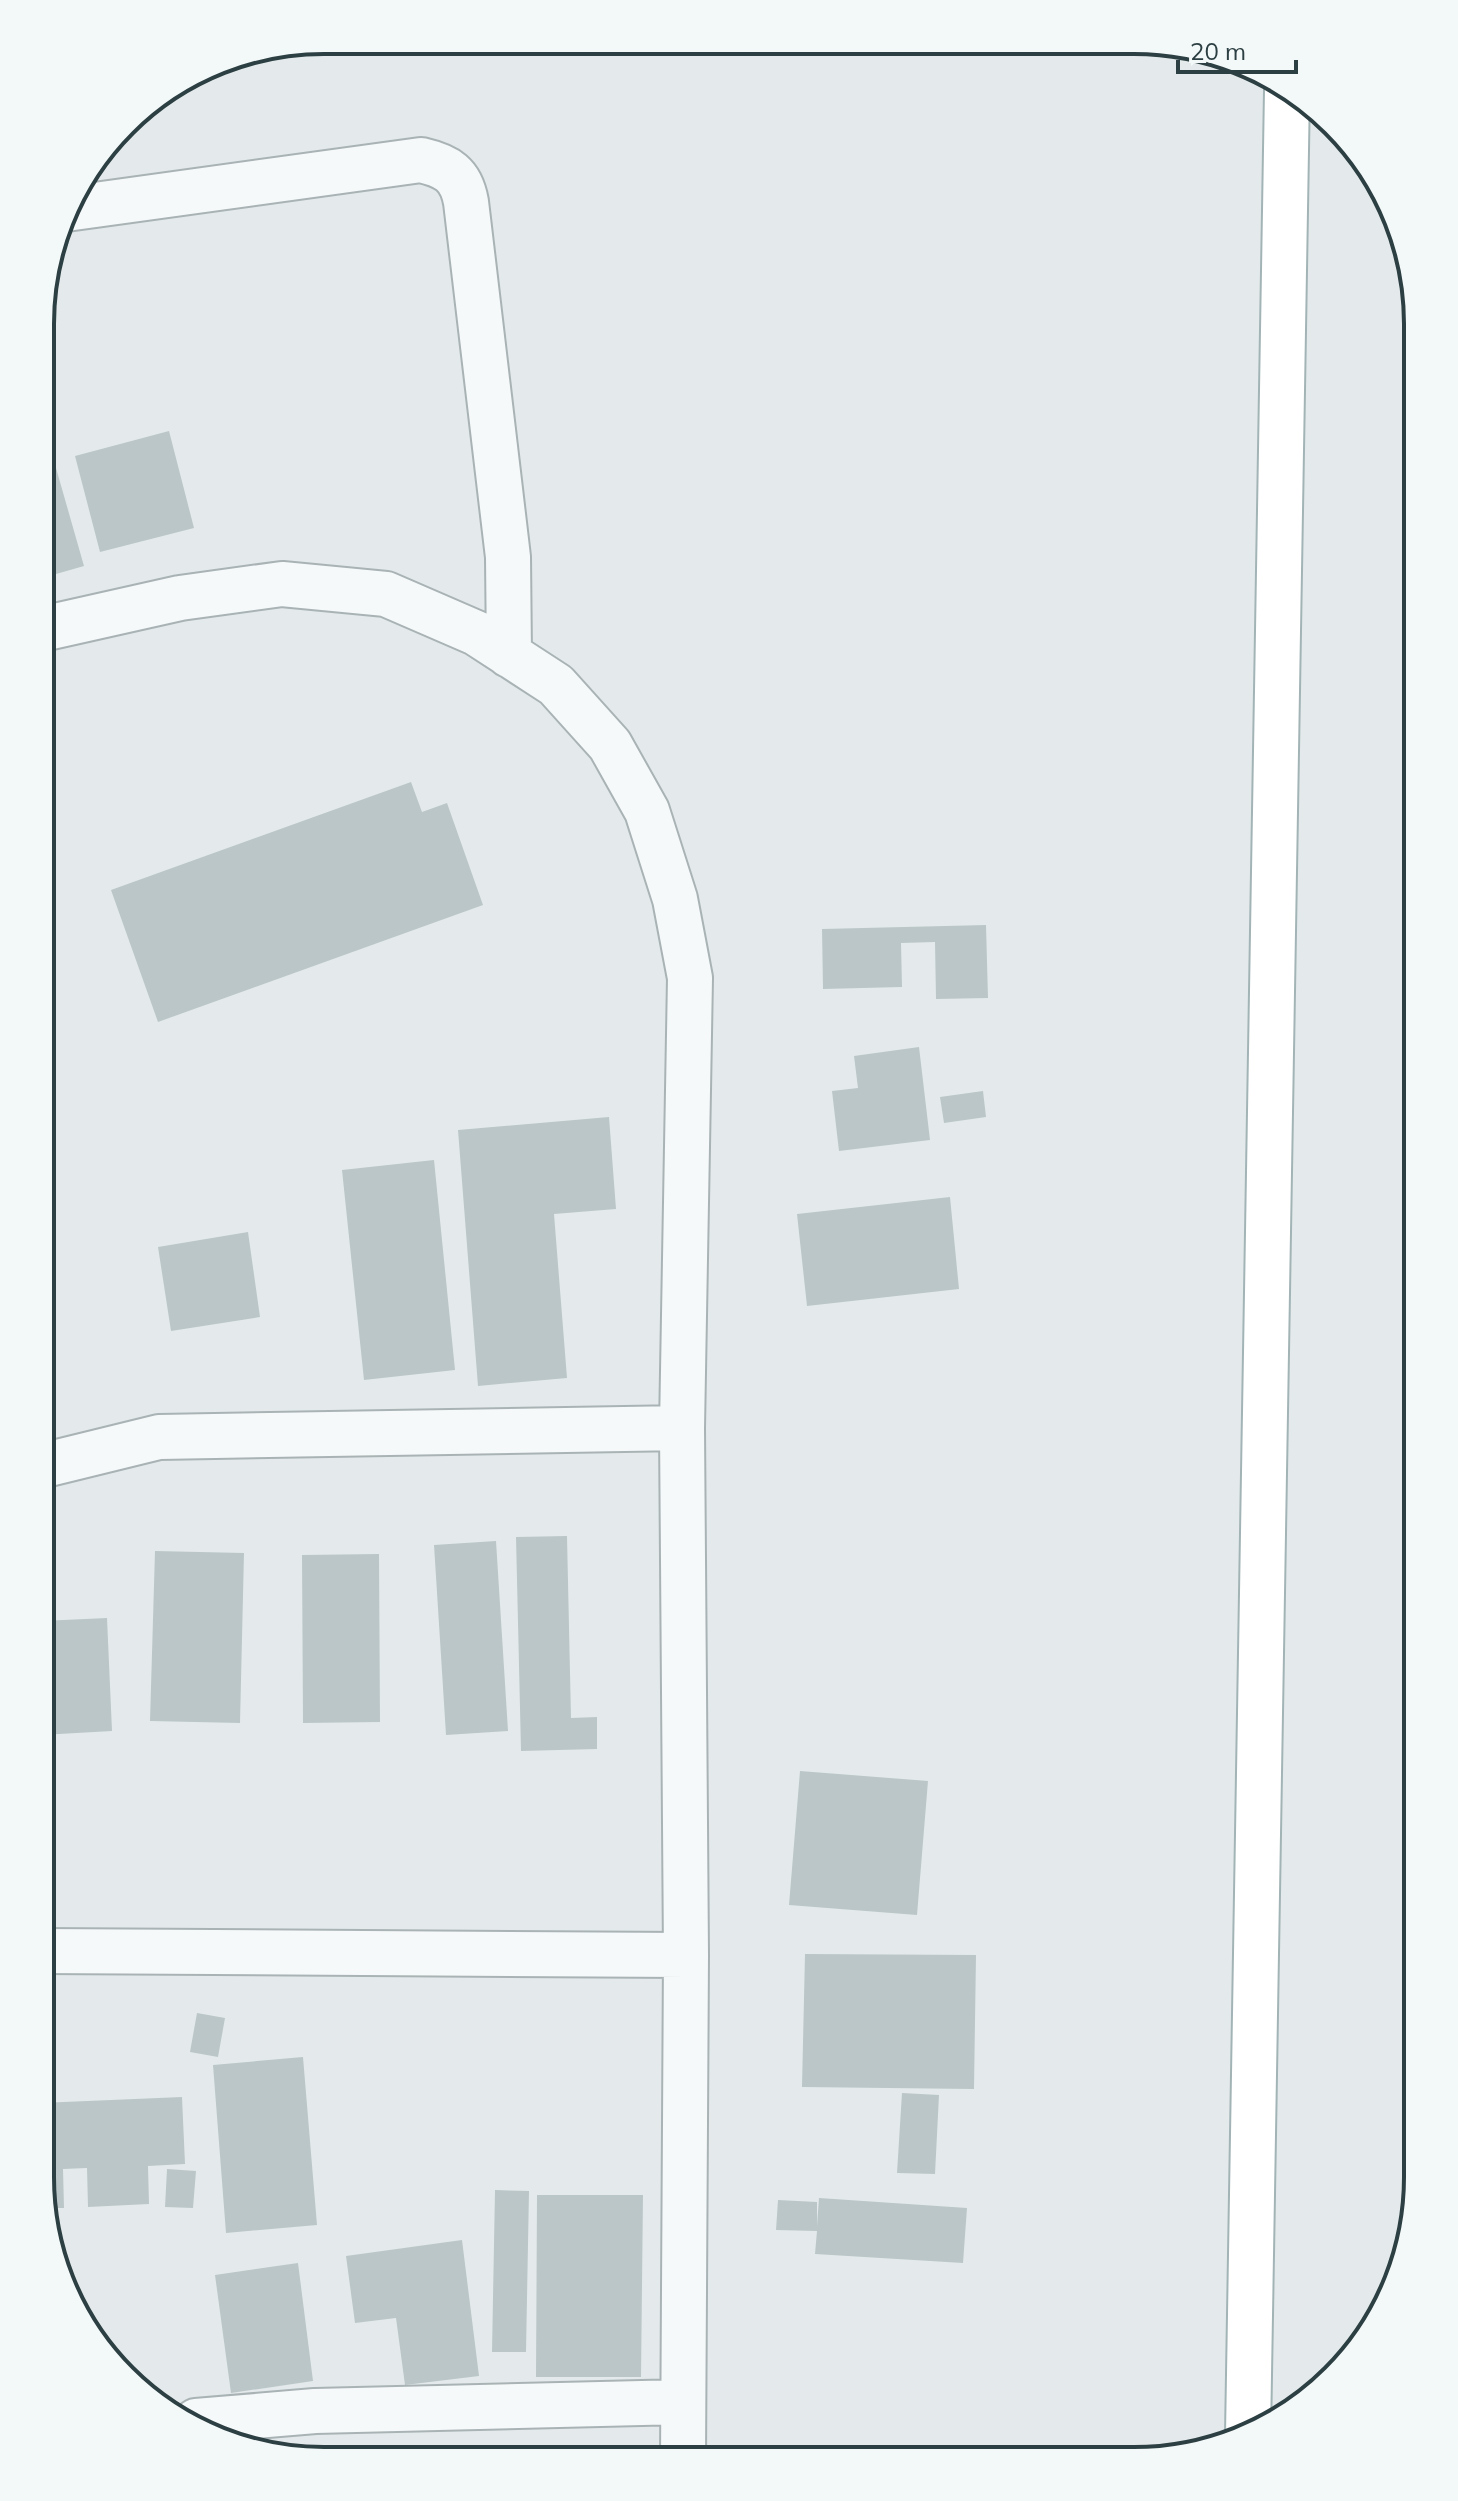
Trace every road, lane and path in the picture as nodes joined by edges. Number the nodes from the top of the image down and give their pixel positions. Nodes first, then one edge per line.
1 (1287, 102) edge
2 (82, 207) edge
3 (54, 626) edge
4 (509, 655) junction
5 (682, 1428) junction
6 (54, 1463) edge
7 (54, 1951) edge
8 (686, 1955) junction
9 (683, 2402) junction
10 (208, 2420) edge
11 (1248, 2421) edge
12 (683, 2447) edge

1 - 11 main road
2 - 4 street
3 - 4 street
4 - 5 street
5 - 6 street
5 - 8 street
7 - 8 street
8 - 9 street
9 - 10 street
9 - 12 street

